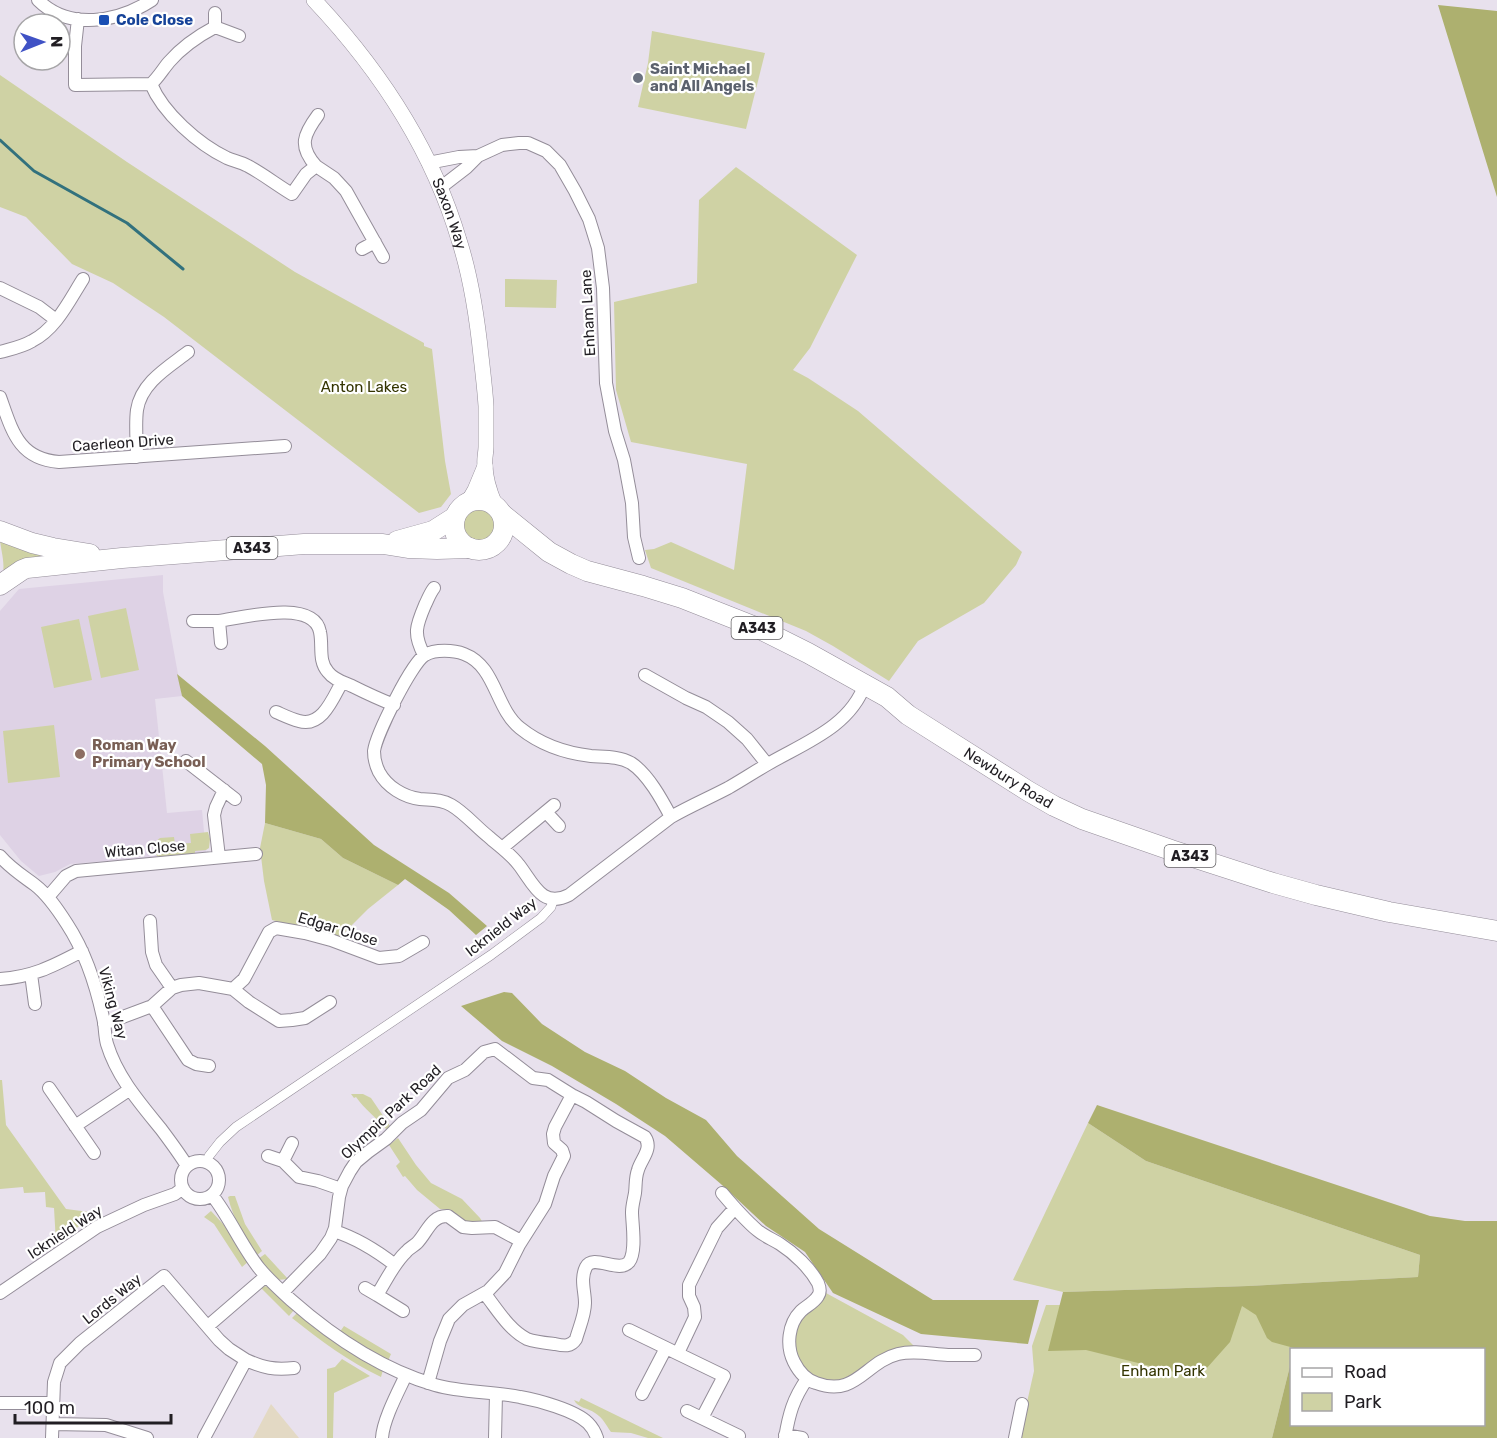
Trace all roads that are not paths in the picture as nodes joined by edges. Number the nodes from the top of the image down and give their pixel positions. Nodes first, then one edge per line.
1 (38, 0) edge
2 (152, 0) edge
3 (315, 0) edge
4 (214, 13) dead end
5 (78, 19) junction
6 (215, 27) junction
7 (239, 36) dead end
8 (151, 84) junction
9 (318, 115) dead end
10 (478, 156) junction
11 (428, 163) junction
12 (316, 166) junction
13 (440, 188) junction
14 (375, 242) junction
15 (362, 249) dead end
16 (383, 257) dead end
17 (83, 279) dead end
18 (0, 288) edge
19 (56, 320) junction
20 (0, 352) edge
21 (188, 352) dead end
22 (0, 397) edge
23 (285, 446) dead end
24 (137, 457) junction
25 (485, 466) junction
26 (499, 509) junction
27 (461, 510) junction
28 (0, 531) edge
29 (382, 544) junction
30 (495, 545) junction
31 (470, 548) junction
32 (549, 552) junction
33 (122, 558) junction
34 (639, 558) dead end
35 (0, 585) edge
36 (434, 588) dead end
37 (193, 621) dead end
38 (219, 621) junction
39 (220, 643) dead end
40 (424, 655) junction
41 (645, 675) dead end
42 (342, 682) junction
43 (865, 684) junction
44 (394, 705) junction
45 (276, 711) dead end
46 (186, 761) dead end
47 (767, 764) junction
48 (224, 790) junction
49 (235, 799) dead end
50 (671, 818) junction
51 (559, 826) dead end
52 (502, 848) junction
53 (256, 854) dead end
54 (0, 856) edge
55 (219, 857) junction
56 (48, 897) junction
57 (553, 900) junction
58 (150, 921) dead end
59 (1497, 931) edge
60 (423, 942) dead end
61 (82, 951) junction
62 (31, 974) junction
63 (0, 979) edge
64 (172, 988) junction
65 (233, 988) junction
66 (330, 1002) dead end
67 (35, 1004) dead end
68 (152, 1006) junction
69 (104, 1024) junction
70 (209, 1066) dead end
71 (49, 1088) dead end
72 (129, 1090) junction
73 (572, 1095) junction
74 (75, 1126) junction
75 (292, 1143) dead end
76 (94, 1153) dead end
77 (209, 1156) dead end
78 (268, 1156) dead end
79 (283, 1161) junction
80 (187, 1166) junction
81 (183, 1188) junction
82 (341, 1189) junction
83 (722, 1193) dead end
84 (212, 1195) junction
85 (735, 1208) junction
86 (334, 1231) junction
87 (521, 1241) junction
88 (395, 1265) junction
89 (266, 1276) junction
90 (365, 1288) dead end
91 (283, 1292) junction
92 (0, 1293) edge
93 (485, 1294) junction
94 (377, 1295) junction
95 (403, 1311) dead end
96 (208, 1326) junction
97 (629, 1330) dead end
98 (672, 1351) junction
99 (975, 1355) dead end
100 (246, 1360) junction
101 (294, 1368) dead end
102 (406, 1375) junction
103 (807, 1379) junction
104 (428, 1383) junction
105 (496, 1394) junction
106 (642, 1394) dead end
107 (0, 1403) edge
108 (53, 1403) junction
109 (1022, 1404) dead end
110 (687, 1411) dead end
111 (702, 1418) junction
112 (53, 1424) junction
113 (739, 1436) dead end
114 (785, 1436) edge
115 (52, 1438) edge
116 (147, 1438) edge
117 (204, 1438) edge
118 (382, 1438) edge
119 (495, 1438) edge
120 (597, 1438) edge
121 (802, 1438) edge
122 (1015, 1438) edge

1 - 5 street
2 - 5 street
3 - 11 street, Saxon Way
4 - 6 street
5 - 8 street
6 - 7 street
6 - 8 street
8 - 12 street
9 - 12 street
10 - 11 street, Enham Lane
10 - 13 street, Enham Lane
10 - 34 street, Enham Lane
11 - 13 street, Saxon Way
12 - 14 street
13 - 25 street, Saxon Way
14 - 15 street
14 - 16 street
17 - 19 street
18 - 19 street
19 - 20 street
21 - 24 street
22 - 24 street, Caerleon Drive
23 - 24 street, Caerleon Drive
25 - 26 street, Saxon Way
25 - 27 street, Saxon Way
26 - 27 main road
26 - 30 main road
26 - 32 main road, Newbury Road / A343
27 - 29 main road, A343
27 - 31 main road
28 - 33 main road, A343
29 - 31 main road, A343
29 - 33 main road, A343
30 - 31 main road, A343
30 - 32 main road, Newbury Road / A343
32 - 43 main road, Newbury Road / A343
33 - 35 main road, A343
36 - 40 street
37 - 38 street
38 - 39 street
38 - 42 street
40 - 44 street
40 - 50 street
41 - 47 street
42 - 44 street
42 - 45 street
43 - 47 street, Icknield Way
43 - 59 main road, Newbury Road / A343
44 - 52 street
46 - 48 street
47 - 50 street, Icknield Way
48 - 49 street
48 - 55 street
50 - 57 street, Icknield Way
51 - 52 street
52 - 57 street
53 - 55 street, Witan Close
54 - 56 street, Viking Way
55 - 56 street, Witan Close
56 - 61 street, Viking Way
57 - 77 street, Icknield Way
58 - 64 street
60 - 65 street, Edgar Close
61 - 62 street
61 - 69 street, Viking Way
62 - 63 street
62 - 67 street
64 - 65 street
64 - 68 street
65 - 66 street
68 - 69 street
68 - 70 street
69 - 72 street, Viking Way
71 - 74 street
72 - 74 street
72 - 80 street, Viking Way
73 - 82 street, Olympic Park Road
73 - 87 street
73 - 93 street, Olympic Park Road
74 - 76 street
75 - 79 street
78 - 79 street
79 - 82 street
80 - 81 street
80 - 84 street
81 - 84 street
81 - 92 street, Icknield Way
82 - 86 street, Olympic Park Road
83 - 85 street
84 - 89 street
85 - 98 street
85 - 103 street
86 - 88 street
86 - 91 street, Olympic Park Road
87 - 88 street
87 - 93 street
88 - 94 street
89 - 91 street
89 - 96 street
90 - 94 street
91 - 102 street
93 - 104 street
94 - 95 street
96 - 100 street, Lords Way
96 - 108 street, Lords Way
97 - 98 street
98 - 106 street
98 - 111 street
99 - 103 street
100 - 101 street, Lords Way
100 - 117 street
102 - 104 street
102 - 118 street
103 - 114 street
104 - 105 street
105 - 119 street
105 - 120 street
107 - 108 street
108 - 112 street, Lords Way
109 - 122 street
110 - 111 street
111 - 113 street
112 - 115 street, Lords Way
112 - 116 street
114 - 121 street

